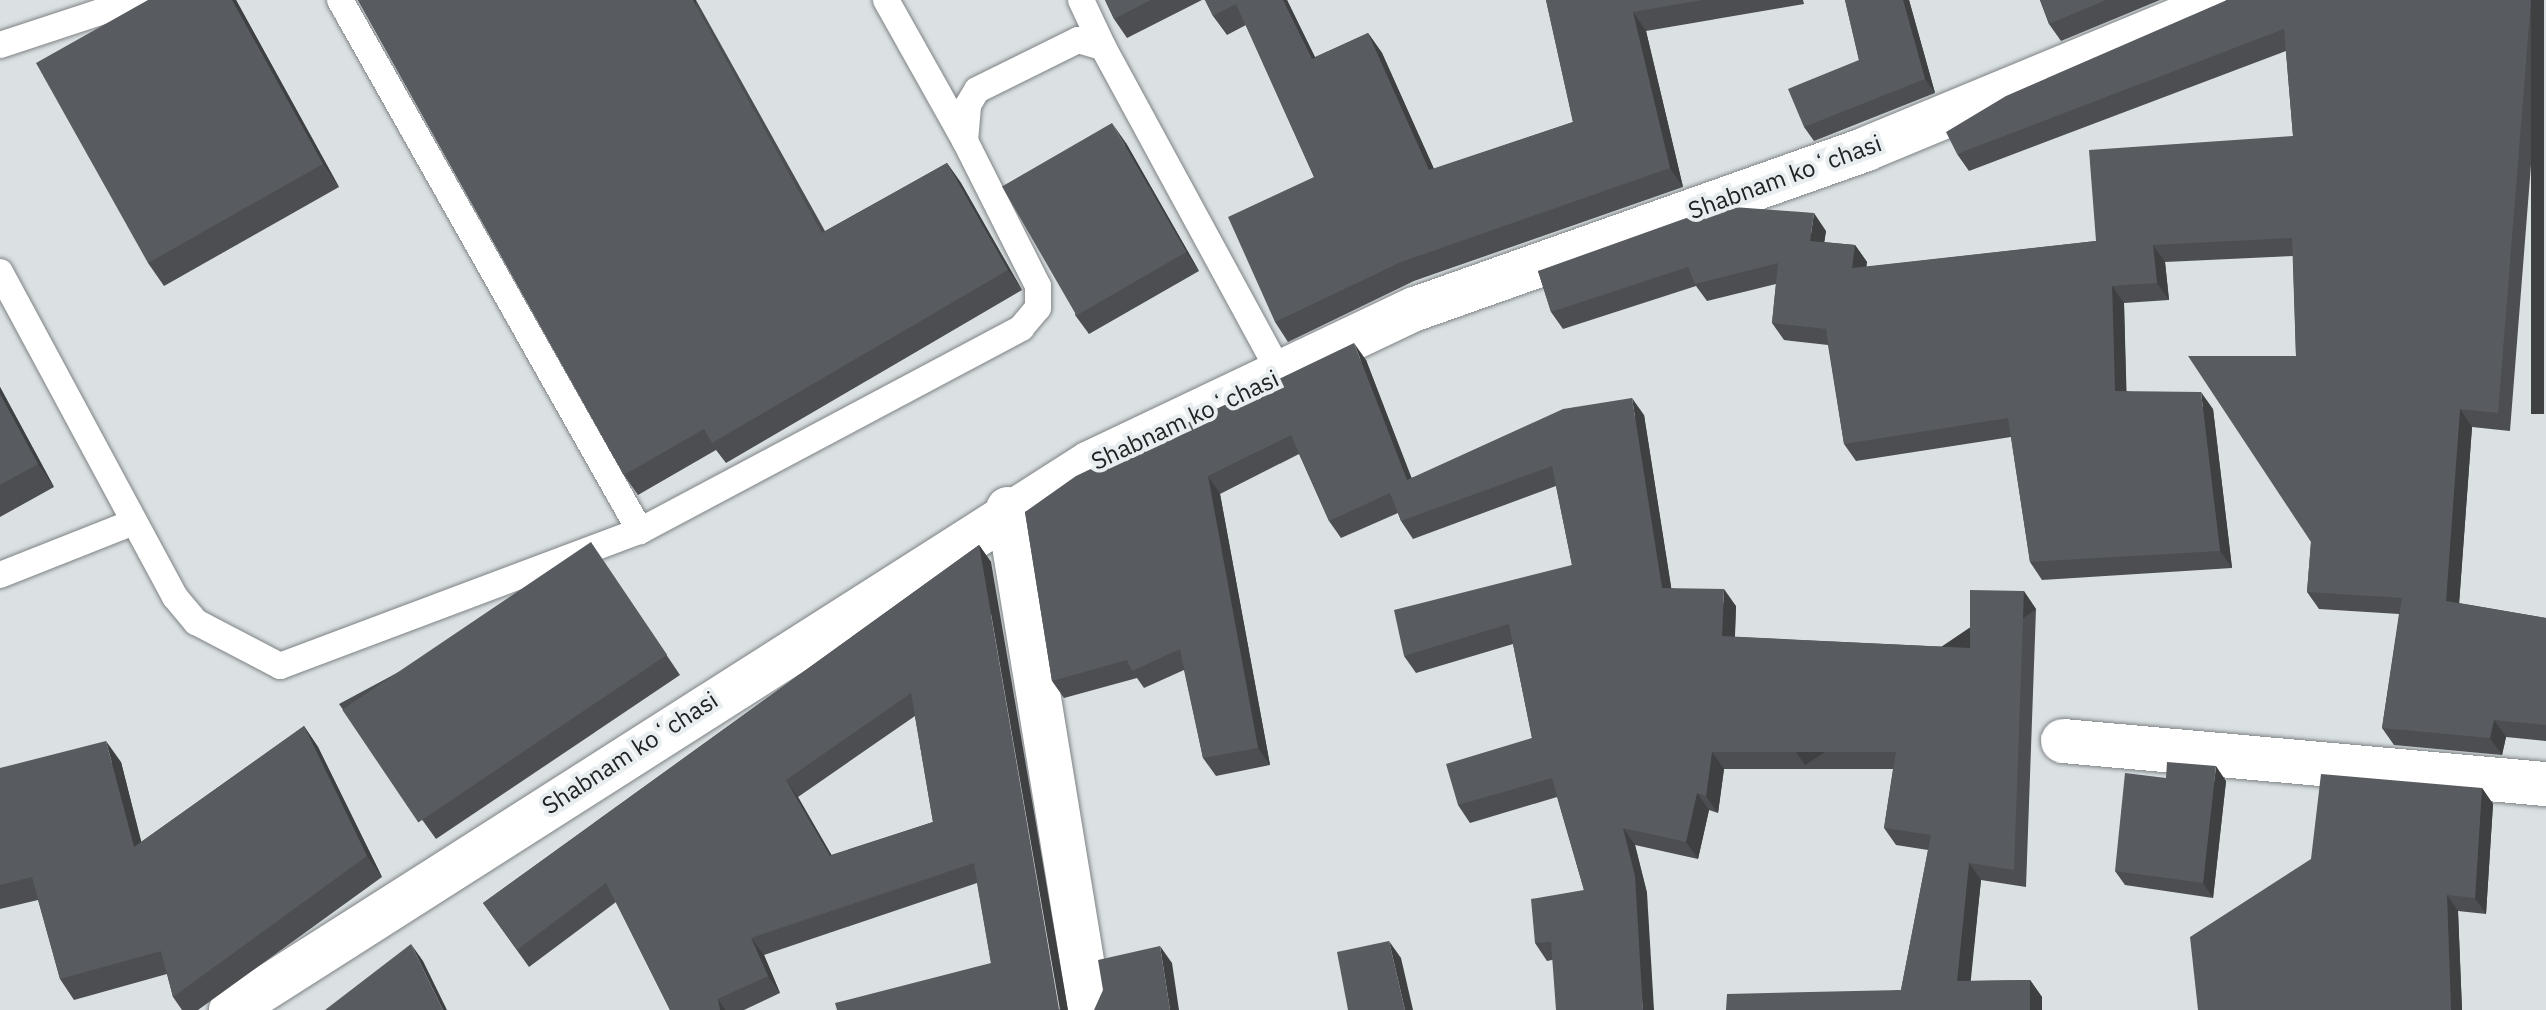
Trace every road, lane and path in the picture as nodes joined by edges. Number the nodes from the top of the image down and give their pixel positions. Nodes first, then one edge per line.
1 (137, 0) edge
2 (340, 0) edge
3 (886, 0) edge
4 (1081, 0) edge
5 (2225, 0) edge
6 (0, 45) edge
7 (1103, 47) junction
8 (965, 141) junction
9 (0, 272) edge
10 (1281, 375) junction
11 (1008, 509) junction
12 (134, 522) junction
13 (640, 531) junction
14 (0, 575) edge
15 (2063, 741) dead end
16 (2546, 784) edge
17 (231, 1010) edge
18 (1090, 1010) edge

1 - 6 lane
2 - 13 lane
3 - 8 lane
4 - 7 lane
5 - 10 street, Shabnam koʻchasi
7 - 8 lane
7 - 10 lane
8 - 13 lane
9 - 12 lane
10 - 11 street, Shabnam koʻchasi
11 - 17 street, Shabnam koʻchasi
11 - 18 street
12 - 13 lane
12 - 14 lane
15 - 16 street

